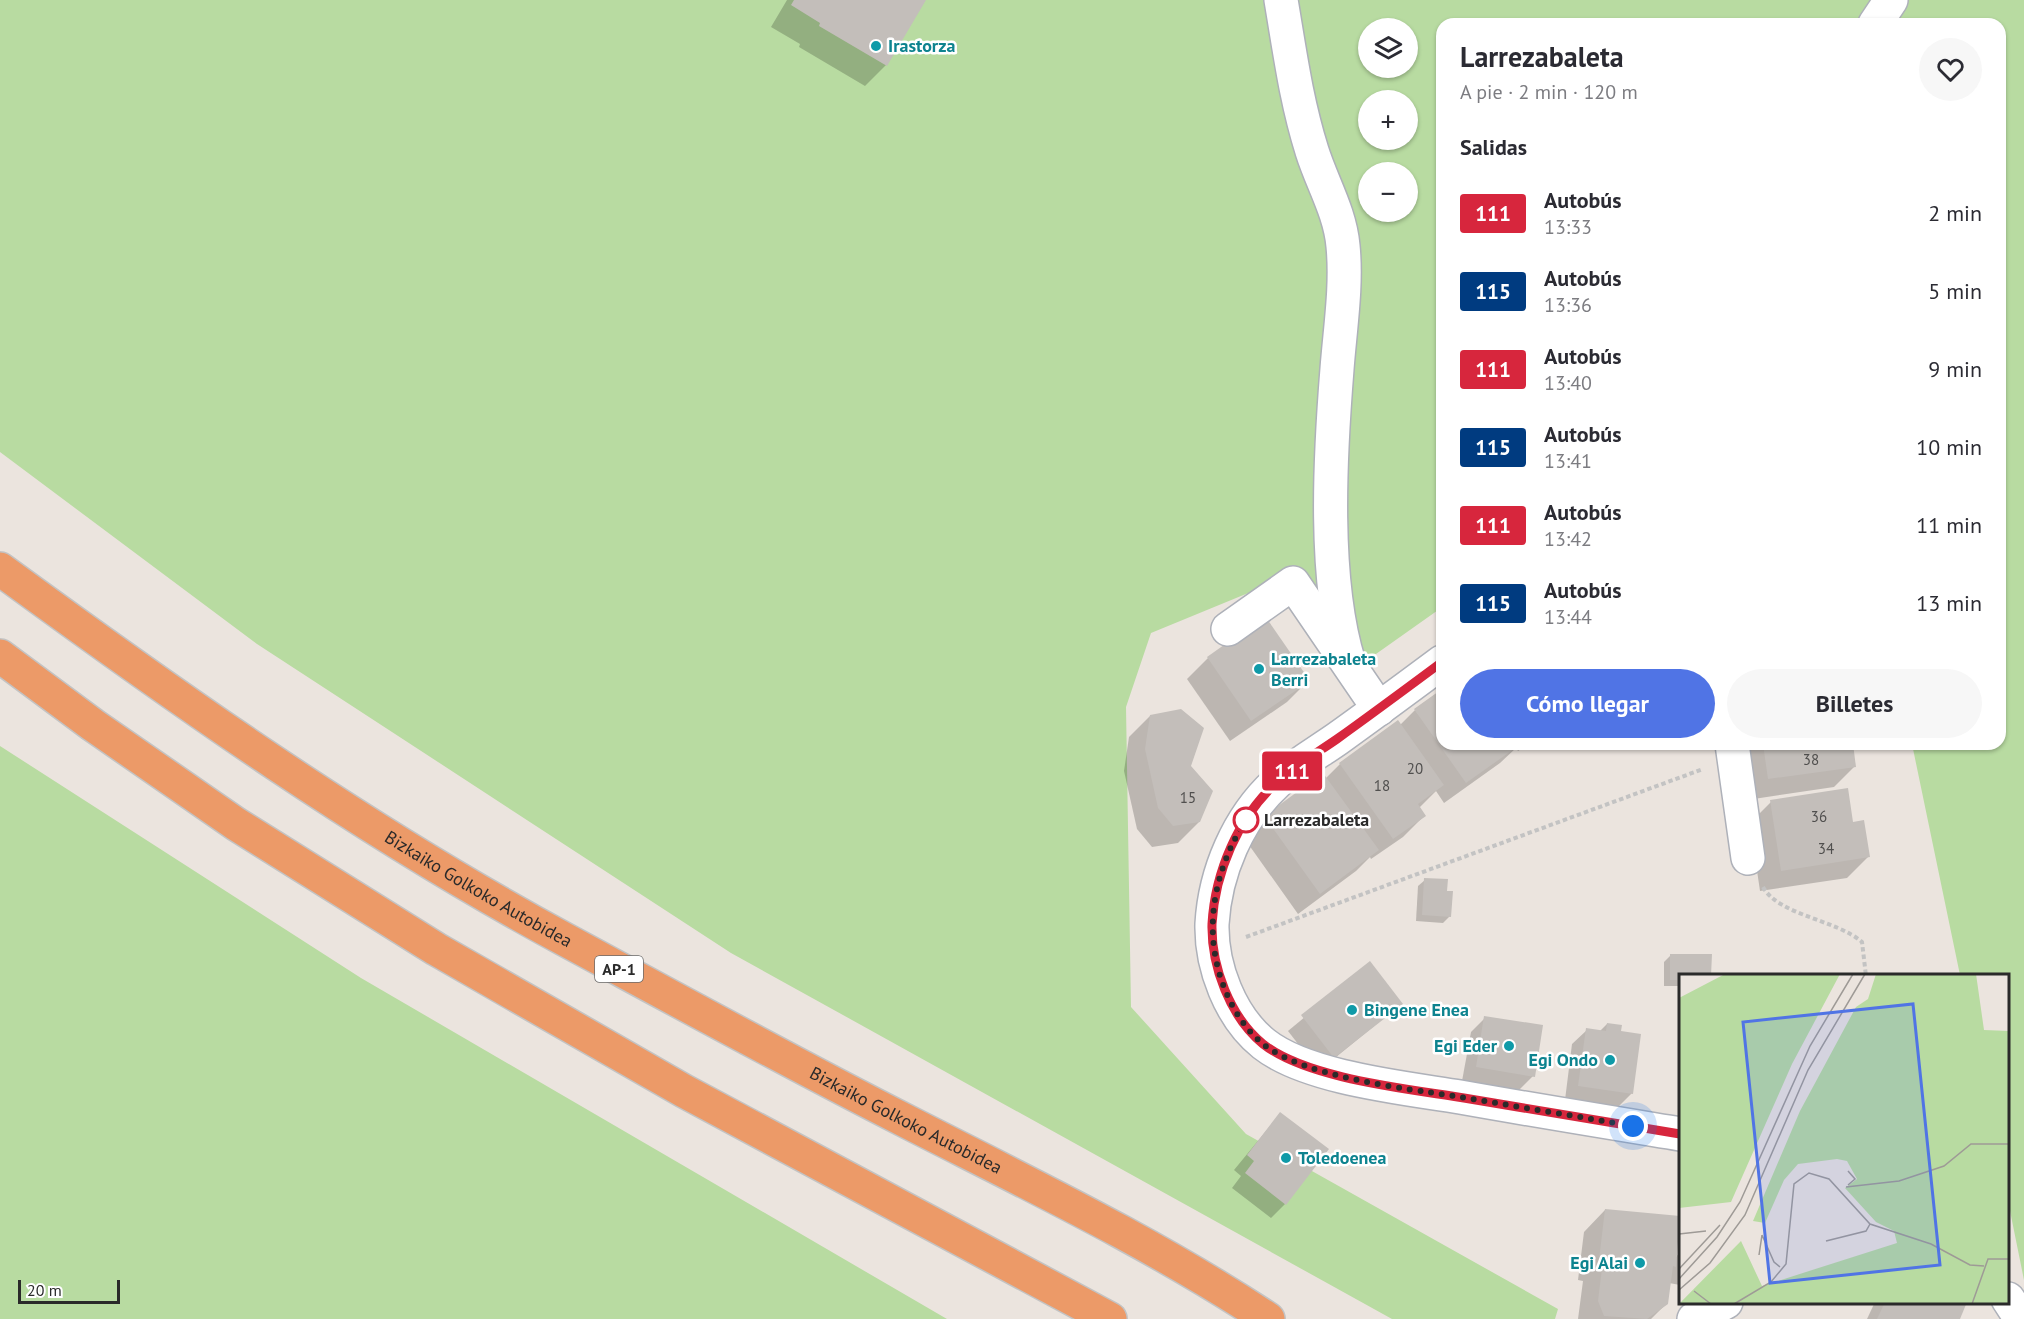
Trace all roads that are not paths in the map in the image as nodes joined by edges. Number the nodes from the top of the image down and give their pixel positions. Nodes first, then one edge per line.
1 (1281, 0) edge
2 (1891, 0) edge
3 (1879, 18) edge
4 (0, 569) edge
5 (1228, 629) dead end
6 (0, 656) edge
7 (1348, 663) junction
8 (1436, 666) edge
9 (1379, 709) junction
10 (1733, 751) edge
11 (1748, 858) road end
12 (1679, 1134) edge
13 (2009, 1302) edge
14 (1722, 1304) edge
15 (1110, 1319) edge
16 (1268, 1319) edge
17 (1694, 1319) edge
18 (2021, 1319) edge

1 - 7 street
2 - 3 street
4 - 16 highway, Bizkaiko Golkoko Autobidea / AP-1
5 - 7 street
6 - 15 highway
7 - 9 street
8 - 9 street
9 - 12 street
10 - 11 street
13 - 18 street
14 - 17 street

